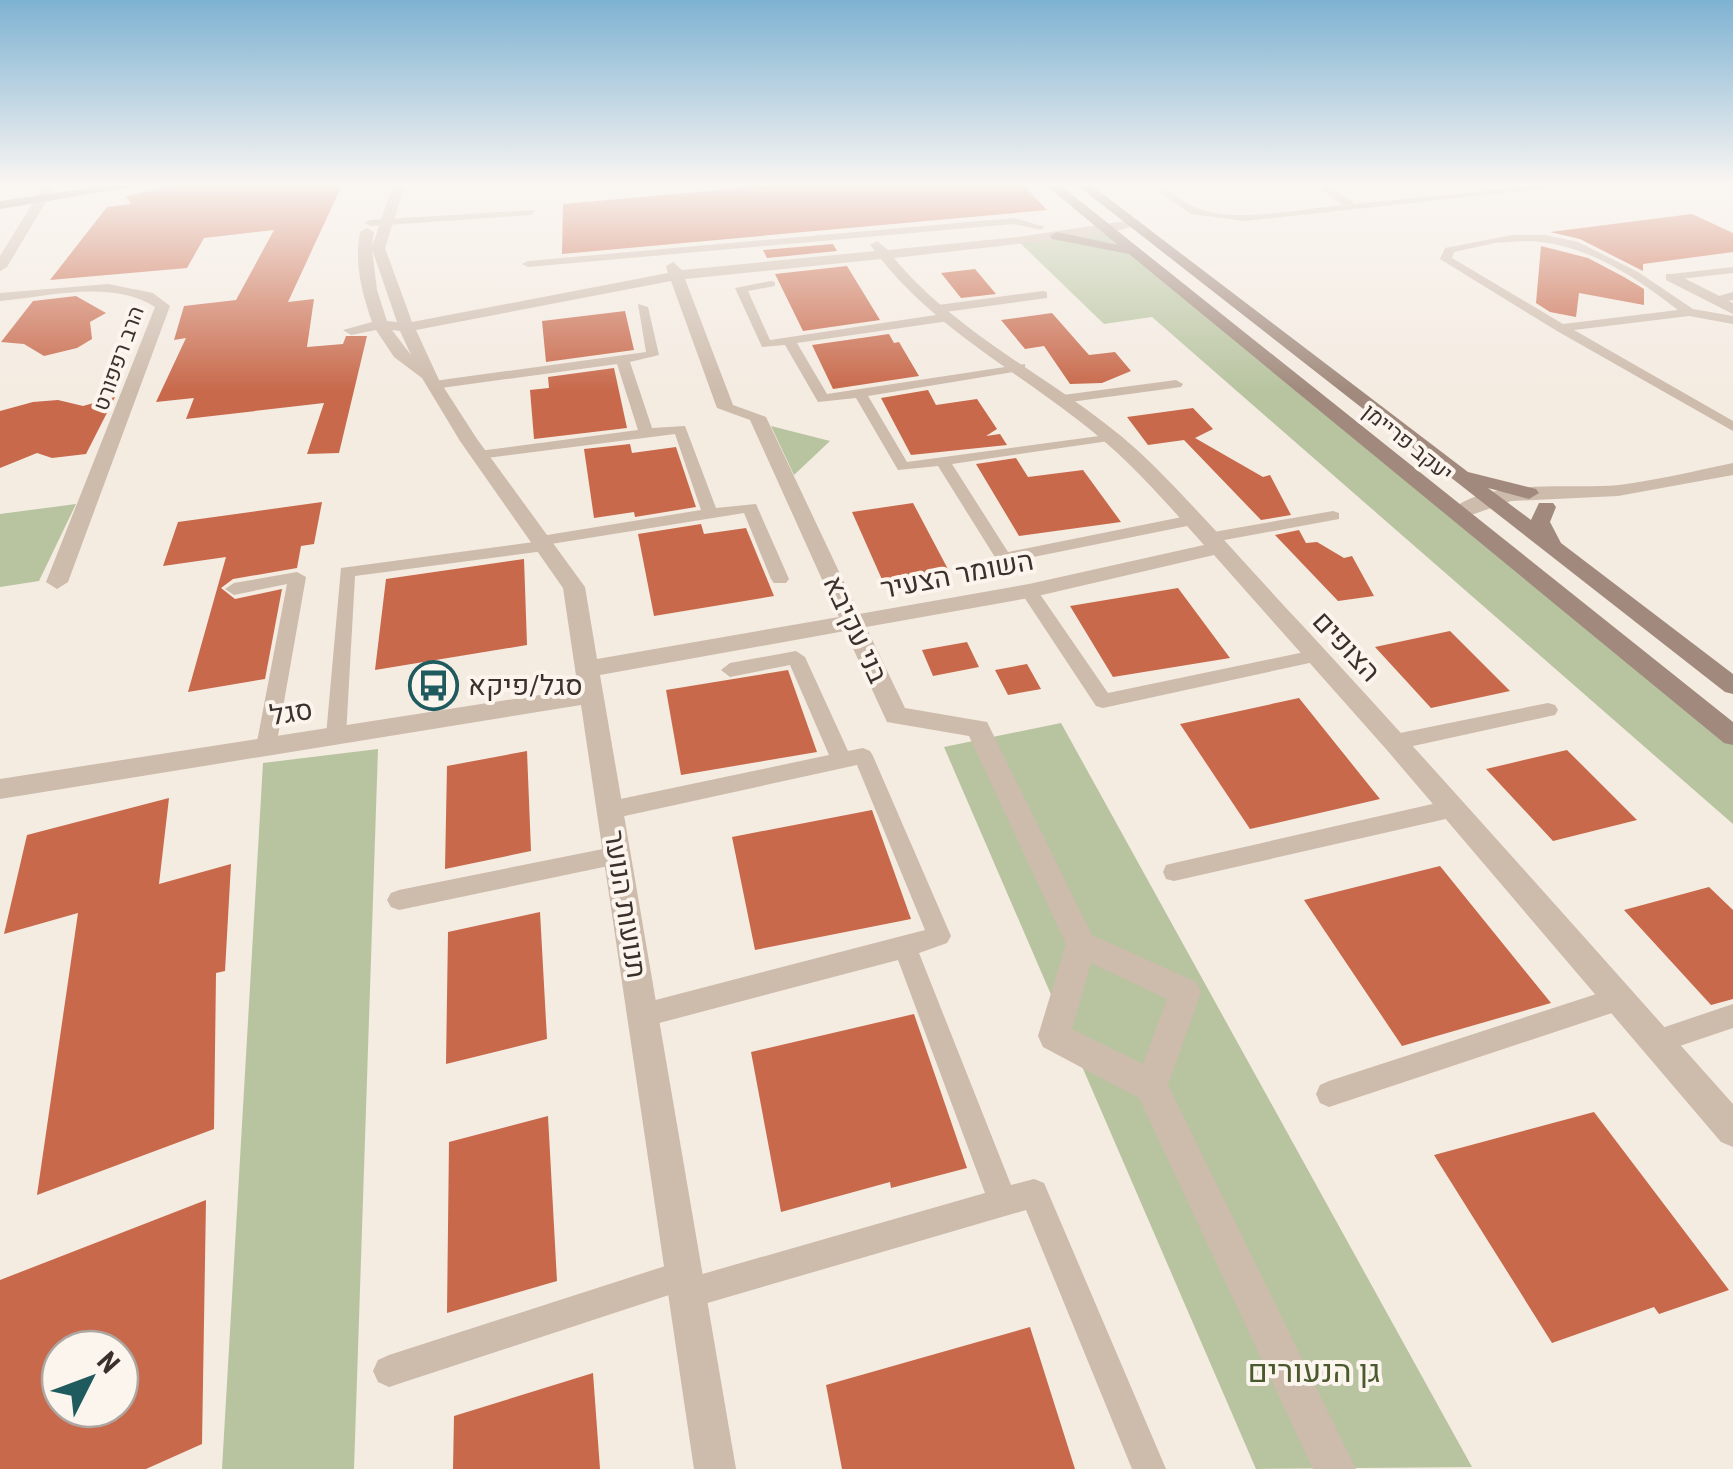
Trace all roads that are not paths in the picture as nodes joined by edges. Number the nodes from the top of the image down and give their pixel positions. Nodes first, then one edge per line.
1 (362, 254) edge
2 (380, 254) edge
3 (643, 254) edge
4 (847, 254) edge
5 (885, 254) edge
6 (1131, 254) edge
7 (1174, 254) edge
8 (1448, 254) edge
9 (1592, 254) edge
10 (1136, 255) joint
11 (528, 264) dead end
12 (1733, 270) edge
13 (676, 271) junction
14 (1671, 277) joint
15 (771, 284) dead end
16 (1043, 296) dead end
17 (1733, 296) edge
18 (0, 298) edge
19 (1714, 299) junction
20 (642, 307) dead end
21 (1733, 309) edge
22 (1689, 312) junction
23 (944, 313) junction
24 (1733, 320) edge
25 (406, 321) junction
26 (381, 325) junction
27 (1561, 328) junction
28 (351, 330) dead end
29 (790, 340) junction
30 (622, 359) junction
31 (1020, 367) junction
32 (433, 383) junction
33 (1176, 384) dead end
34 (860, 393) junction
35 (1063, 399) junction
36 (1733, 427) edge
37 (646, 433) junction
38 (1110, 436) junction
39 (480, 455) junction
40 (942, 462) junction
41 (1450, 468) junction
42 (1733, 469) edge
43 (1600, 492) junction
44 (1529, 493) junction
45 (1488, 497) junction
46 (1546, 507) junction
47 (1510, 513) junction
48 (710, 514) junction
49 (1457, 514) junction
50 (1333, 516) dead end
51 (1206, 535) junction
52 (542, 544) junction
53 (1558, 550) junction
54 (780, 578) dead end
55 (56, 582) dead end
56 (234, 589) dead end
57 (1029, 591) junction
58 (855, 624) junction
59 (1314, 656) junction
60 (730, 670) dead end
61 (590, 682) junction
62 (1733, 686) edge
63 (1548, 710) dead end
64 (336, 736) junction
65 (1733, 736) edge
66 (1395, 742) junction
67 (266, 747) junction
68 (842, 761) junction
69 (0, 789) edge
70 (1450, 809) junction
71 (611, 810) junction
72 (618, 854) junction
73 (1174, 872) dead end
74 (399, 900) dead end
75 (1082, 944) junction
76 (905, 947) junction
77 (1618, 999) junction
78 (644, 1015) junction
79 (1733, 1016) edge
80 (1656, 1042) junction
81 (1150, 1086) junction
82 (1328, 1094) dead end
83 (1733, 1130) edge
84 (1003, 1202) junction
85 (686, 1285) junction
86 (389, 1371) dead end
87 (715, 1469) edge
88 (1149, 1469) edge
89 (1335, 1469) edge

1 - 26 street
2 - 25 street, תנועות הנוער
3 - 11 lane
4 - 13 street
5 - 23 street, הצופים
6 - 10 main road
7 - 41 main road, יעקב פריימן
8 - 27 lane
9 - 22 lane
10 - 49 main road, יעקב פריימן
12 - 14 lane
13 - 25 street
13 - 58 street, בני עקיבא
14 - 19 street
15 - 29 lane
16 - 23 lane
17 - 19 lane
18 - 55 street, הרב רפפורט
19 - 21 street
20 - 30 lane
22 - 24 lane
22 - 27 lane
23 - 29 lane
23 - 31 street, הצופים
25 - 26 street
25 - 32 street, תנועות הנוער
26 - 28 street
26 - 32 street, תנועות הנוער
27 - 36 lane
29 - 34 lane
30 - 32 lane
30 - 37 lane
31 - 34 lane
31 - 35 street, הצופים
32 - 39 street, תנועות הנוער
33 - 35 lane
34 - 40 lane
35 - 38 street, הצופים
37 - 39 lane
37 - 48 lane
38 - 40 lane
38 - 51 street, הצופים
39 - 52 street, תנועות הנוער
40 - 51 lane
41 - 44 main road
41 - 45 main road, יעקב פריימן
42 - 43 street
43 - 44 street
43 - 46 street
44 - 45 street
45 - 47 main road, יעקב פריימן
45 - 49 street
46 - 47 street
46 - 53 main road
47 - 49 street
47 - 53 main road, יעקב פריימן
48 - 52 lane
48 - 54 lane
49 - 65 main road, יעקב פריימן
50 - 51 lane
51 - 57 street, השומר הצעיר
51 - 59 street, הצופים
52 - 61 street, תנועות הנוער
52 - 64 lane
53 - 62 main road, יעקב פריימן
56 - 67 lane
57 - 58 street, השומר הצעיר
57 - 59 lane
58 - 61 street, השומר הצעיר
58 - 75 street, בני עקיבא
59 - 66 street, הצופים
60 - 68 lane
61 - 64 street, סגל
61 - 71 street, תנועות הנוער
63 - 66 lane
64 - 67 street, סגל
66 - 70 street, הצופים
67 - 69 street, סגל
68 - 71 lane
68 - 76 lane
70 - 73 lane
70 - 77 street, הצופים
71 - 72 street, תנועות הנוער
72 - 74 lane
72 - 78 street, תנועות הנוער
75 - 81 street
75 - 81 street
76 - 78 lane
76 - 84 lane
77 - 80 street, הצופים
77 - 82 lane
78 - 85 street, תנועות הנוער
79 - 80 lane
80 - 83 street, הצופים
81 - 89 street
84 - 85 lane
84 - 88 lane
85 - 86 lane
85 - 87 street, תנועות הנוער

